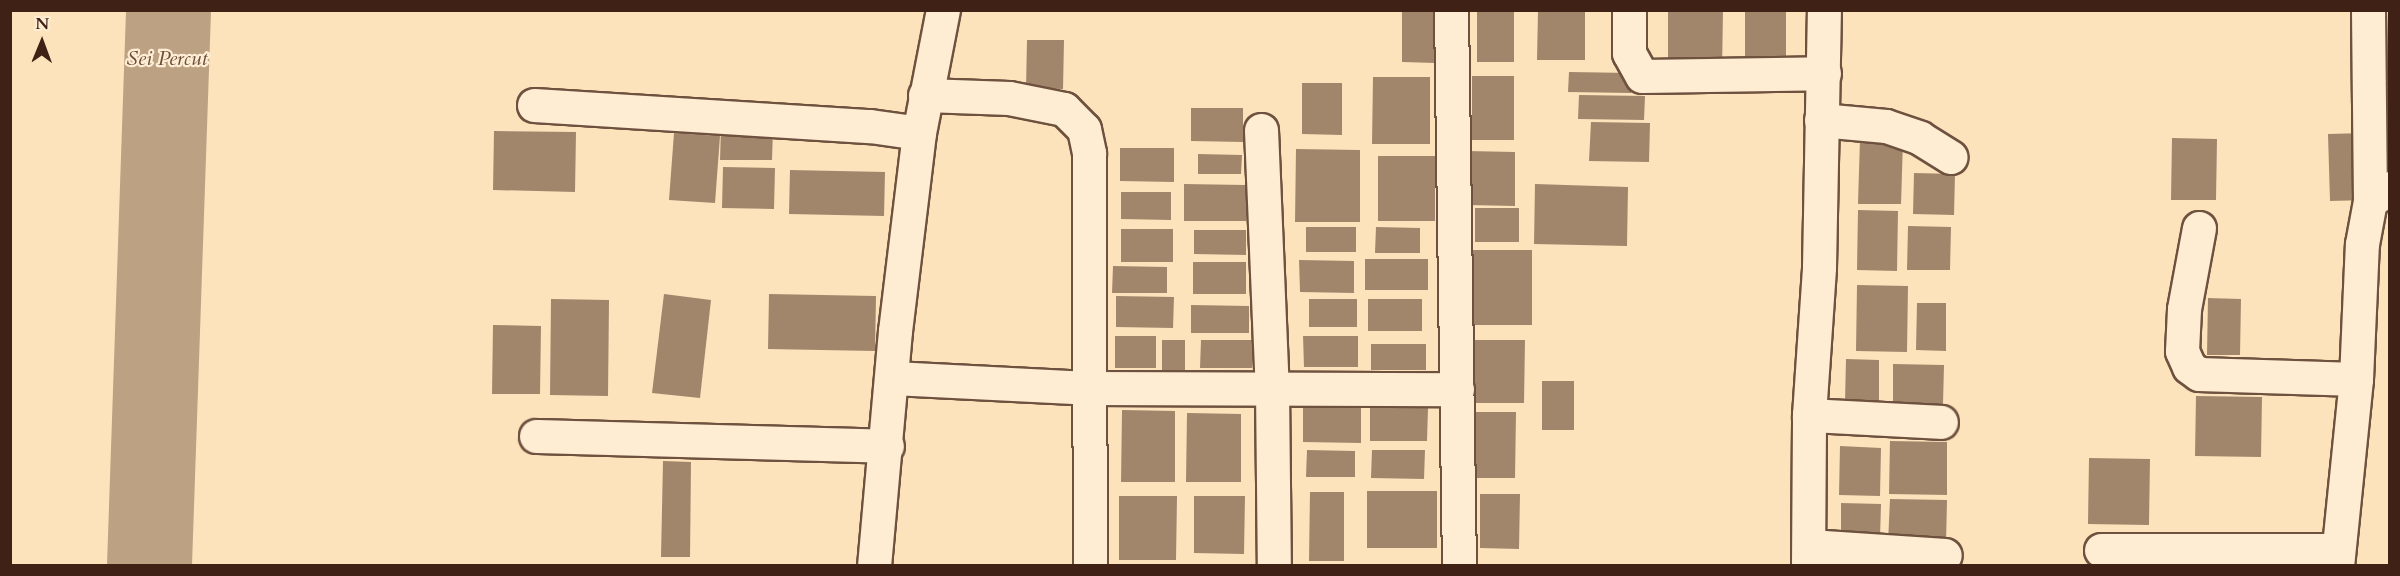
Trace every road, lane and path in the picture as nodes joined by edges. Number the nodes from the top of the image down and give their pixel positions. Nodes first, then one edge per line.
1 (944, 10) edge
2 (1451, 10) edge
3 (1629, 10) edge
4 (1824, 10) edge
5 (2368, 10) edge
6 (1824, 73) junction
7 (925, 95) junction
8 (534, 105) dead end
9 (1821, 120) junction
10 (1261, 130) dead end
11 (919, 133) junction
12 (1950, 157) dead end
13 (2380, 194) edge
14 (2199, 228) dead end
15 (893, 378) junction
16 (2356, 379) junction
17 (1088, 388) junction
18 (1272, 388) junction
19 (1457, 389) junction
20 (1809, 415) junction
21 (1941, 422) dead end
22 (536, 436) dead end
23 (886, 446) junction
24 (2101, 550) dead end
25 (1945, 555) dead end
26 (1808, 556) edge
27 (2338, 558) edge
28 (874, 566) edge
29 (1090, 566) edge
30 (1274, 566) edge
31 (1459, 566) edge

1 - 7 street
2 - 19 street
3 - 6 street
4 - 6 street
5 - 13 street
6 - 9 street
7 - 11 street
7 - 17 street
8 - 11 street
9 - 12 street
9 - 20 street
10 - 18 street
11 - 15 street
13 - 16 street
14 - 16 street
15 - 17 street
15 - 23 street
16 - 27 street
17 - 18 street
17 - 29 street
18 - 19 street
18 - 30 street
19 - 31 street
20 - 21 street
20 - 26 street
22 - 23 street
23 - 28 street
24 - 27 street
25 - 26 street

